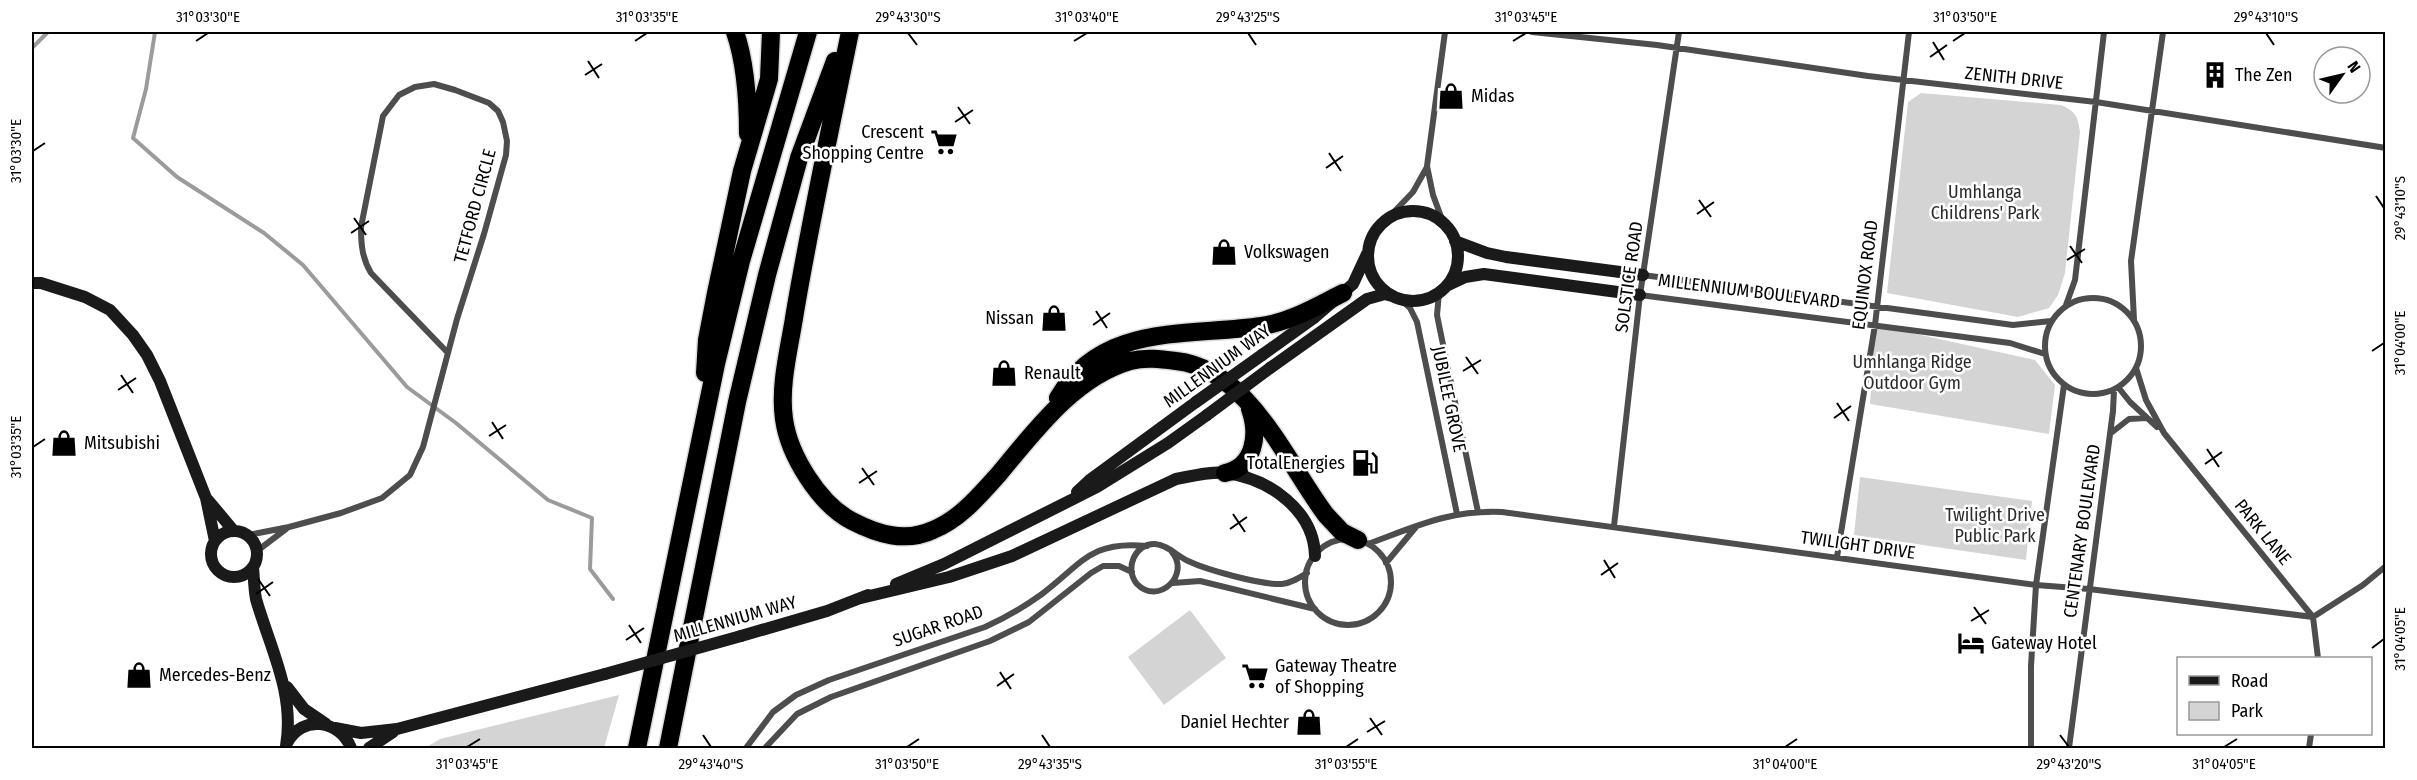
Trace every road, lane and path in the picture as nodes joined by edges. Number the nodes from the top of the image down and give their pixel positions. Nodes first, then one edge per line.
1 (735, 32) edge
2 (771, 32) edge
3 (808, 32) edge
4 (846, 32) edge
5 (850, 32) edge
6 (1445, 32) edge
7 (1532, 32) edge
8 (1679, 32) edge
9 (1909, 32) edge
10 (2104, 32) edge
11 (2163, 32) edge
12 (1677, 48) junction
13 (1904, 81) junction
14 (2096, 102) junction
15 (2153, 112) junction
16 (2385, 148) edge
17 (748, 151) junction
18 (1427, 166) junction
19 (1389, 218) junction
20 (1443, 222) junction
21 (1455, 240) junction
22 (1369, 247) junction
23 (1643, 275) junction
24 (32, 283) edge
25 (1443, 289) junction
26 (1343, 293) junction
27 (1640, 295) junction
28 (1396, 296) junction
29 (2066, 305) junction
30 (1877, 306) junction
31 (2134, 320) junction
32 (2051, 321) junction
33 (1875, 325) junction
34 (448, 353) junction
35 (2045, 354) junction
36 (2136, 368) junction
37 (2064, 385) junction
38 (2116, 388) junction
39 (1246, 400) junction
40 (706, 404) junction
41 (1047, 418) junction
42 (2147, 418) junction
43 (2110, 433) junction
44 (2164, 433) junction
45 (1225, 473) junction
46 (206, 498) junction
47 (1067, 500) junction
48 (1478, 512) junction
49 (1457, 514) junction
50 (1418, 524) junction
51 (1614, 526) junction
52 (289, 527) junction
53 (233, 530) junction
54 (248, 535) junction
55 (215, 541) junction
56 (1363, 542) junction
57 (1147, 546) junction
58 (257, 551) junction
59 (1172, 552) junction
60 (1315, 556) junction
61 (1837, 557) junction
62 (1386, 563) junction
63 (2385, 566) edge
64 (253, 567) junction
65 (1131, 572) junction
66 (1307, 573) junction
67 (234, 577) junction
68 (1173, 583) junction
69 (2036, 585) junction
70 (2089, 589) junction
71 (256, 597) junction
72 (861, 598) junction
73 (1316, 609) junction
74 (2313, 617) junction
75 (2318, 657) edge
76 (284, 681) junction
77 (331, 727) junction
78 (397, 729) junction
79 (286, 748) edge
80 (351, 748) edge
81 (369, 748) edge
82 (637, 748) edge
83 (668, 748) edge
84 (746, 748) edge
85 (765, 748) edge
86 (2031, 748) edge
87 (2069, 748) edge

1 - 17 highway
2 - 17 highway
3 - 40 highway
4 - 83 highway
5 - 41 highway
6 - 18 street
7 - 12 street, ZENITH DRIVE
8 - 12 street, SOLSTICE ROAD
9 - 13 street, EQUINOX ROAD
10 - 14 street
11 - 15 street
12 - 13 street, ZENITH DRIVE
12 - 23 street, SOLSTICE ROAD
13 - 14 street, ZENITH DRIVE
13 - 30 street, EQUINOX ROAD
14 - 15 street, ZENITH DRIVE
14 - 29 street
15 - 16 street, ZENITH DRIVE
15 - 31 street
17 - 40 highway
18 - 19 street
18 - 20 street
19 - 20 street
19 - 22 street
20 - 21 street
21 - 23 street, MILLENNIUM BOULEVARD
21 - 25 street
22 - 26 street, MILLENNIUM WAY
22 - 28 street
23 - 27 street, SOLSTICE ROAD
23 - 30 street, MILLENNIUM BOULEVARD
24 - 46 street
25 - 27 street, MILLENNIUM BOULEVARD
25 - 28 street, MILLENNIUM BOULEVARD
25 - 48 street, JUBILEE GROVE
26 - 41 highway
26 - 47 street, MILLENNIUM WAY, bridge
27 - 33 street, MILLENNIUM BOULEVARD
27 - 51 street, SOLSTICE ROAD
28 - 47 street, MILLENNIUM WAY, bridge
28 - 49 street, JUBILEE GROVE
29 - 31 street
29 - 32 street
30 - 32 street, MILLENNIUM BOULEVARD
30 - 33 street, EQUINOX ROAD
31 - 36 street
32 - 35 street
33 - 35 street, MILLENNIUM BOULEVARD
33 - 61 street, EQUINOX ROAD
34 - 34 street, TETFORD CIRCLE
34 - 52 street, TETFORD CIRCLE
35 - 37 street
36 - 38 street
36 - 44 street, PARK LANE
37 - 38 street
37 - 69 street, CENTENARY BOULEVARD
38 - 42 street, PARK LANE
38 - 43 street, CENTENARY BOULEVARD
39 - 41 highway
39 - 45 highway
39 - 56 highway
40 - 82 highway
42 - 43 street
42 - 44 street, PARK LANE
43 - 70 street, CENTENARY BOULEVARD
44 - 74 street, PARK LANE
45 - 60 street
45 - 72 street
46 - 53 street
46 - 55 street
47 - 72 street, MILLENNIUM WAY
48 - 49 street, TWILIGHT DRIVE
48 - 51 street, TWILIGHT DRIVE
49 - 50 street, TWILIGHT DRIVE
50 - 56 street, TWILIGHT DRIVE
50 - 62 street
51 - 61 street, TWILIGHT DRIVE
52 - 54 street, TETFORD CIRCLE
52 - 58 street, TETFORD CIRCLE
53 - 54 street
53 - 55 street
54 - 58 street
55 - 67 street
56 - 60 street
56 - 62 street
57 - 59 street
57 - 65 street
57 - 84 street, SUGAR ROAD
58 - 64 street
59 - 66 street
59 - 68 street
60 - 66 street
61 - 69 street, TWILIGHT DRIVE
62 - 73 street
63 - 74 street
64 - 67 street
64 - 71 street
65 - 68 street
65 - 85 street, SUGAR ROAD
66 - 73 street
67 - 71 street
68 - 73 street
69 - 70 street, TWILIGHT DRIVE
69 - 86 street, CENTENARY BOULEVARD
70 - 74 street, TWILIGHT DRIVE
70 - 87 street, CENTENARY BOULEVARD
71 - 76 street
72 - 78 street, MILLENNIUM WAY, bridge
74 - 75 street
76 - 77 street
76 - 79 street
77 - 78 street, MILLENNIUM WAY
77 - 79 street
77 - 80 street
78 - 81 street, MILLENNIUM WAY

